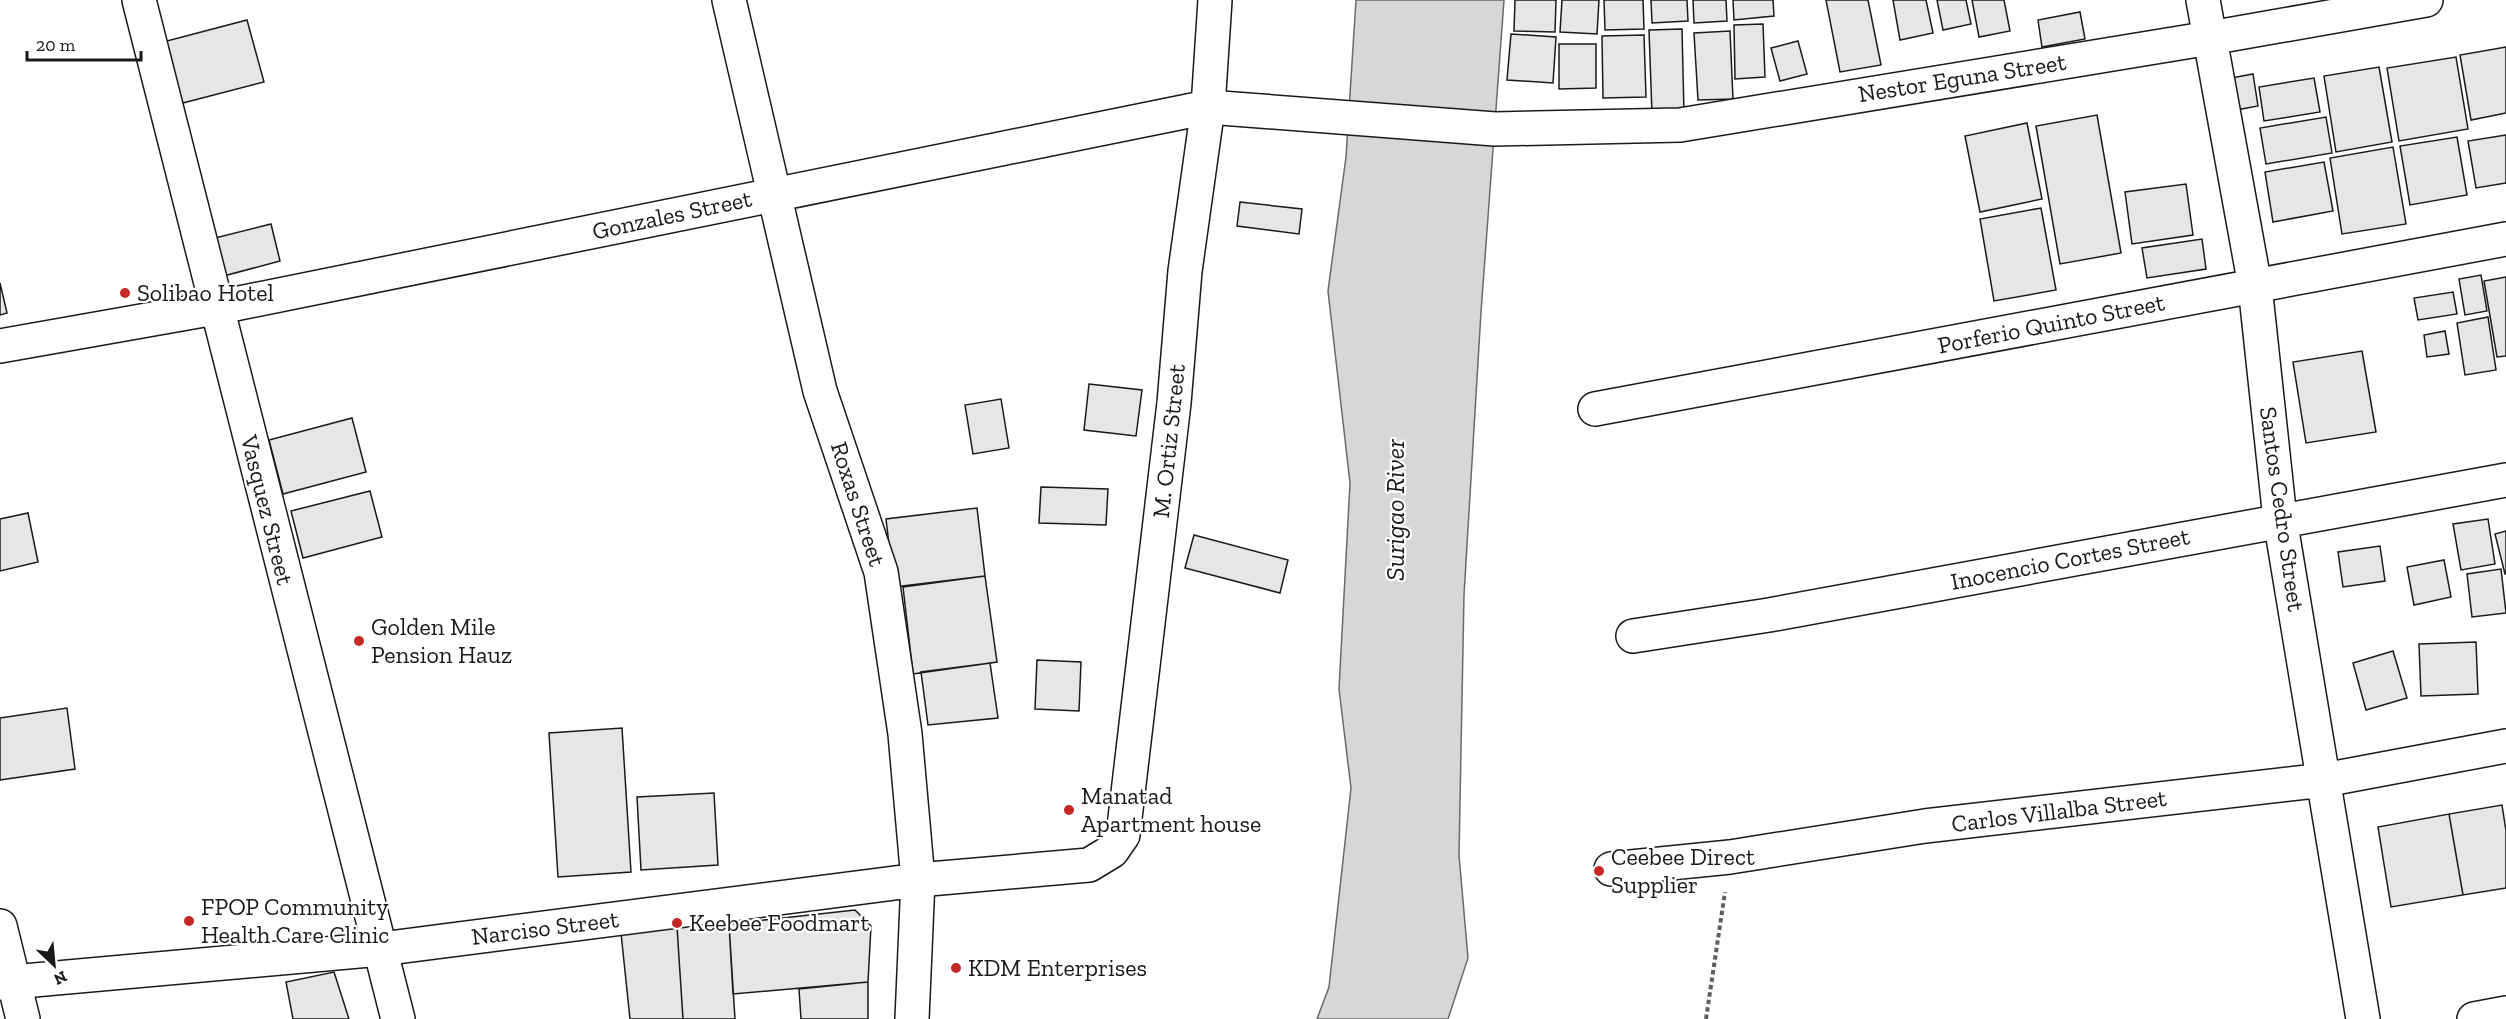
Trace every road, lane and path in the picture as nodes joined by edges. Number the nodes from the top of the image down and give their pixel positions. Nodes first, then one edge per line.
1 (138, 0) edge
2 (729, 0) edge
3 (1215, 0) edge
4 (2203, 0) edge
5 (2426, 0) edge
6 (2210, 38) junction
7 (1208, 107) junction
8 (1347, 118) joint
9 (774, 194) junction
10 (2506, 239) edge
11 (2255, 286) junction
12 (215, 308) junction
13 (0, 346) edge
14 (1595, 409) dead end
15 (2506, 480) edge
16 (2280, 519) junction
17 (1633, 636) dead end
18 (2506, 746) edge
19 (2324, 780) junction
20 (1730, 857) junction
21 (1089, 865) joint
22 (1611, 868) dead end
23 (918, 880) junction
24 (0, 926) edge
25 (381, 949) junction
26 (6, 982) edge
27 (2506, 1013) edge
28 (23, 1019) edge
29 (398, 1019) edge
30 (912, 1019) edge
31 (1706, 1019) edge
32 (2363, 1019) edge
33 (2474, 1019) edge

1 - 12 street, Vasquez Street
2 - 9 street, Roxas Street
3 - 7 street, M. Ortiz Street
4 - 6 street, Santos Cedro Street
5 - 6 street, Nestor Eguna Street
6 - 8 street, Nestor Eguna Street
6 - 11 street, Santos Cedro Street
7 - 8 street, Gonzales Street
7 - 9 street, Gonzales Street
7 - 21 street, M. Ortiz Street
9 - 12 street, Gonzales Street
9 - 23 street, Roxas Street
10 - 11 street, Porferio Quinto Street
11 - 14 street, Porferio Quinto Street
11 - 16 street, Santos Cedro Street
12 - 13 street, Gonzales Street
12 - 25 street, Vasquez Street
15 - 16 street, Inocencio Cortes Street
16 - 17 street, Inocencio Cortes Street
16 - 19 street, Santos Cedro Street
18 - 19 street, Carlos Villalba Street
19 - 20 street, Carlos Villalba Street
19 - 32 street, Santos Cedro Street
20 - 22 street, Carlos Villalba Street
20 - 31 path
21 - 23 street, Narciso Street
23 - 25 street, Narciso Street
23 - 30 street, Roxas Street
24 - 26 street
25 - 26 street, Narciso Street
25 - 29 street, Vasquez Street
26 - 28 street
27 - 33 street

